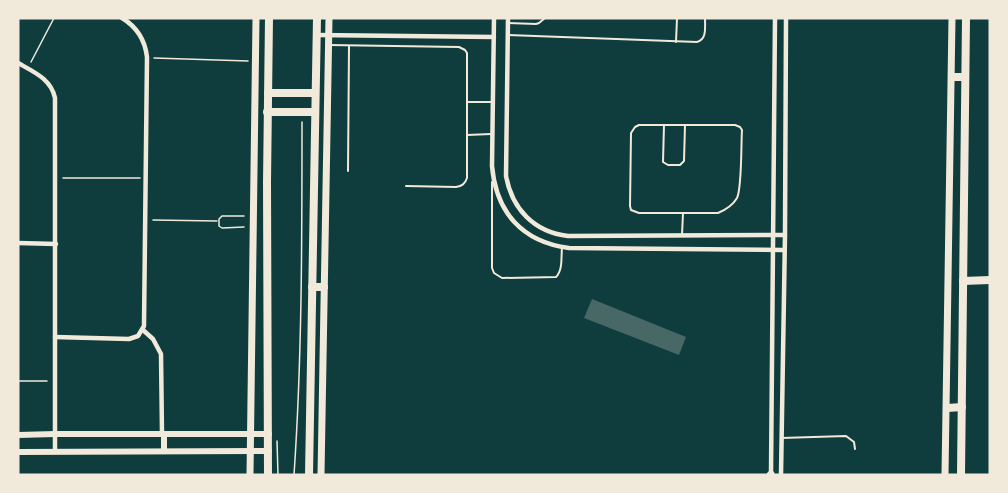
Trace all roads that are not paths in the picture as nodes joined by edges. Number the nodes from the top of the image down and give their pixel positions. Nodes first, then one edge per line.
1 (122, 18) edge
2 (255, 18) edge
3 (269, 18) edge
4 (317, 18) edge
5 (329, 18) edge
6 (494, 18) edge
7 (545, 18) edge
8 (677, 18) edge
9 (705, 18) edge
10 (775, 18) edge
11 (786, 18) edge
12 (952, 18) edge
13 (966, 18) edge
14 (508, 21) edge
15 (317, 35) junction
16 (329, 35) junction
17 (507, 35) junction
18 (494, 37) junction
19 (676, 42) junction
20 (329, 45) junction
21 (349, 46) junction
22 (507, 53) junction
23 (493, 54) junction
24 (18, 63) edge
25 (952, 77) junction
26 (965, 77) junction
27 (268, 93) junction
28 (315, 93) junction
29 (467, 102) junction
30 (493, 102) junction
31 (267, 112) junction
32 (315, 112) junction
33 (664, 125) junction
34 (685, 125) junction
35 (492, 134) junction
36 (467, 135) junction
37 (348, 171) dead end
38 (493, 176) junction
39 (406, 186) dead end
40 (683, 213) junction
41 (682, 235) junction
42 (773, 235) junction
43 (785, 235) junction
44 (591, 236) junction
45 (18, 243) edge
46 (56, 244) junction
47 (562, 247) junction
48 (590, 248) junction
49 (773, 250) junction
50 (784, 250) junction
51 (963, 280) junction
52 (990, 280) edge
53 (312, 287) junction
54 (324, 287) junction
55 (143, 330) junction
56 (55, 337) junction
57 (962, 407) junction
58 (947, 408) junction
59 (55, 434) junction
60 (163, 434) junction
61 (251, 434) junction
62 (269, 434) junction
63 (18, 435) edge
64 (781, 438) junction
65 (855, 449) dead end
66 (55, 451) junction
67 (164, 451) junction
68 (250, 451) junction
69 (268, 451) junction
70 (18, 452) edge
71 (250, 475) edge
72 (268, 475) edge
73 (309, 475) edge
74 (321, 475) edge
75 (770, 475) edge
76 (781, 475) edge
77 (945, 475) edge
78 (961, 475) edge

1 - 55 street
2 - 61 main road
3 - 27 main road
4 - 15 main road
5 - 16 main road
6 - 18 street
7 - 14 lane
8 - 19 lane
9 - 19 lane
10 - 42 street
11 - 43 street
12 - 25 main road
13 - 26 main road
14 - 17 street
15 - 16 street
15 - 28 main road
16 - 18 street
16 - 20 main road
17 - 19 lane
17 - 22 street
18 - 23 street
20 - 21 lane
20 - 54 main road
21 - 29 lane
21 - 37 lane
22 - 23 street
22 - 44 street
23 - 30 street
24 - 46 street
25 - 26 main road
25 - 58 main road
26 - 51 main road
27 - 28 main road
27 - 31 main road
28 - 32 main road
29 - 30 lane
29 - 36 lane
30 - 35 street
31 - 32 main road
31 - 62 main road
32 - 53 main road
33 - 34 lane
33 - 34 lane
33 - 40 lane
34 - 40 lane
35 - 36 lane
35 - 38 street
36 - 39 lane
38 - 47 street
38 - 47 lane
40 - 41 lane
41 - 42 street
41 - 44 street
42 - 43 street
42 - 49 street
43 - 50 street
44 - 48 street
45 - 46 street
46 - 56 street
47 - 48 street
48 - 49 street
49 - 50 street
49 - 75 street
50 - 64 street
51 - 52 main road
51 - 57 main road
53 - 54 main road
53 - 73 main road
54 - 74 main road
55 - 56 street
55 - 60 street
56 - 59 street
57 - 58 main road
57 - 78 main road
58 - 77 main road
59 - 60 street
59 - 63 street
59 - 66 street
60 - 61 street
60 - 67 street
61 - 62 street
61 - 68 main road
62 - 69 main road
64 - 65 lane
64 - 76 street
66 - 67 street
66 - 70 street
67 - 68 street
68 - 69 street
68 - 71 main road
69 - 72 main road
75 - 76 street

